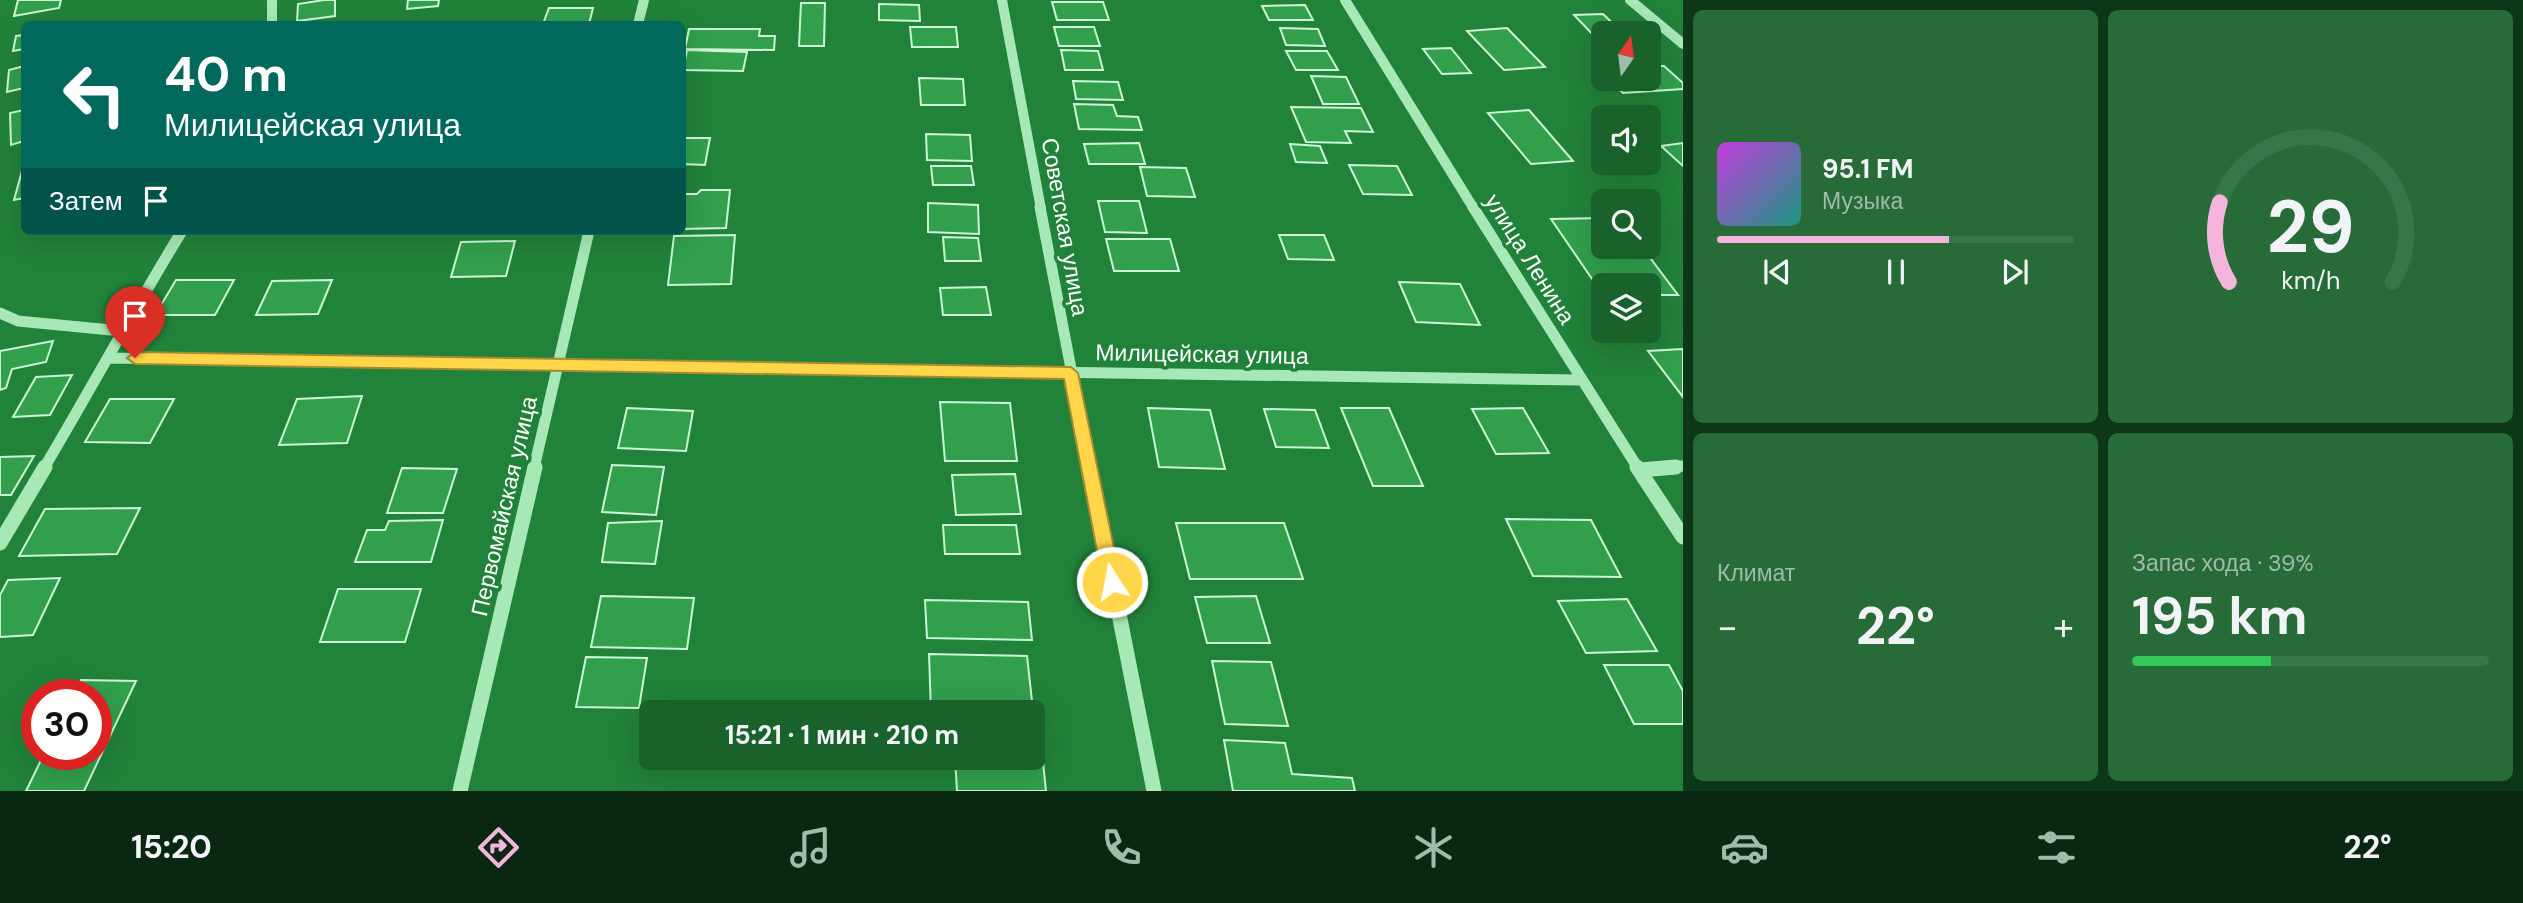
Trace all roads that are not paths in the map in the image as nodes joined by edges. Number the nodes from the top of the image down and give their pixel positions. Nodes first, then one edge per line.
1 (272, 0) edge
2 (644, 0) edge
3 (1002, 0) edge
4 (1345, 0) edge
5 (1630, 0) edge
6 (272, 21) edge
7 (639, 21) edge
8 (1683, 44) edge
9 (180, 235) edge
10 (588, 235) edge
11 (0, 313) edge
12 (121, 331) junction
13 (109, 358) junction
14 (557, 366) junction
15 (1071, 373) junction
16 (1580, 380) junction
17 (1683, 466) edge
18 (1640, 470) junction
19 (1683, 537) edge
20 (0, 543) edge
21 (460, 791) edge
22 (1153, 791) edge

1 - 6 street
2 - 7 street
3 - 15 street, Советская улица
4 - 16 street, улица Ленина
5 - 8 street
9 - 12 street
10 - 14 street, Первомайская улица
11 - 12 street
12 - 13 street
13 - 14 street, Милицейская улица
13 - 20 street
14 - 15 street, Милицейская улица
14 - 21 street, Первомайская улица
15 - 16 street, Милицейская улица
15 - 22 street, Советская улица
16 - 18 street, улица Ленина
17 - 18 street
18 - 19 street, улица Ленина

